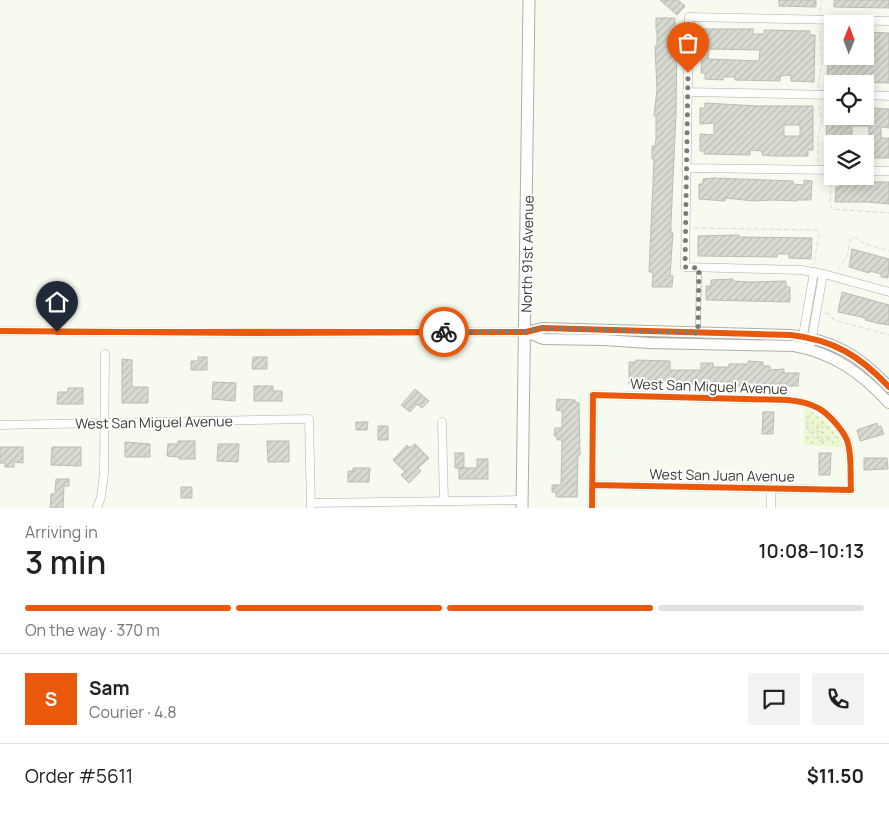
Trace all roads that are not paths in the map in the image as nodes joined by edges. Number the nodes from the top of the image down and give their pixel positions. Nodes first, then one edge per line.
1 (529, 0) edge
2 (889, 21) edge
3 (687, 92) junction
4 (824, 94) edge
5 (874, 95) edge
6 (889, 96) edge
7 (686, 168) junction
8 (824, 170) edge
9 (874, 170) edge
10 (889, 171) edge
11 (699, 268) junction
12 (810, 271) junction
13 (826, 274) junction
14 (889, 292) edge
15 (0, 331) edge
16 (526, 332) junction
17 (698, 333) junction
18 (806, 342) junction
19 (104, 354) dead end
20 (889, 387) edge
21 (889, 403) edge
22 (442, 422) dead end
23 (105, 423) junction
24 (0, 425) edge
25 (592, 485) junction
26 (771, 488) junction
27 (851, 490) joint
28 (444, 501) junction
29 (523, 504) edge
30 (311, 505) edge
31 (98, 508) edge
32 (592, 508) edge
33 (771, 508) edge

1 - 16 main road, North 91st Avenue
2 - 3 street
3 - 4 street
3 - 7 street
5 - 6 street
7 - 8 street
7 - 11 street
9 - 10 street
11 - 12 street
11 - 17 lane
12 - 13 street
12 - 18 street
13 - 14 street
13 - 18 street
15 - 16 street
16 - 17 street
16 - 18 street
16 - 29 main road, North 91st Avenue
17 - 18 street
18 - 20 street
18 - 21 street
19 - 23 street
22 - 28 street
23 - 24 street, West San Miguel Avenue
23 - 30 street, West San Miguel Avenue
23 - 31 street
25 - 26 street, West San Juan Avenue
25 - 27 street, West San Miguel Avenue
25 - 32 street
26 - 27 street, West San Juan Avenue
26 - 33 street
28 - 29 street
28 - 30 street

